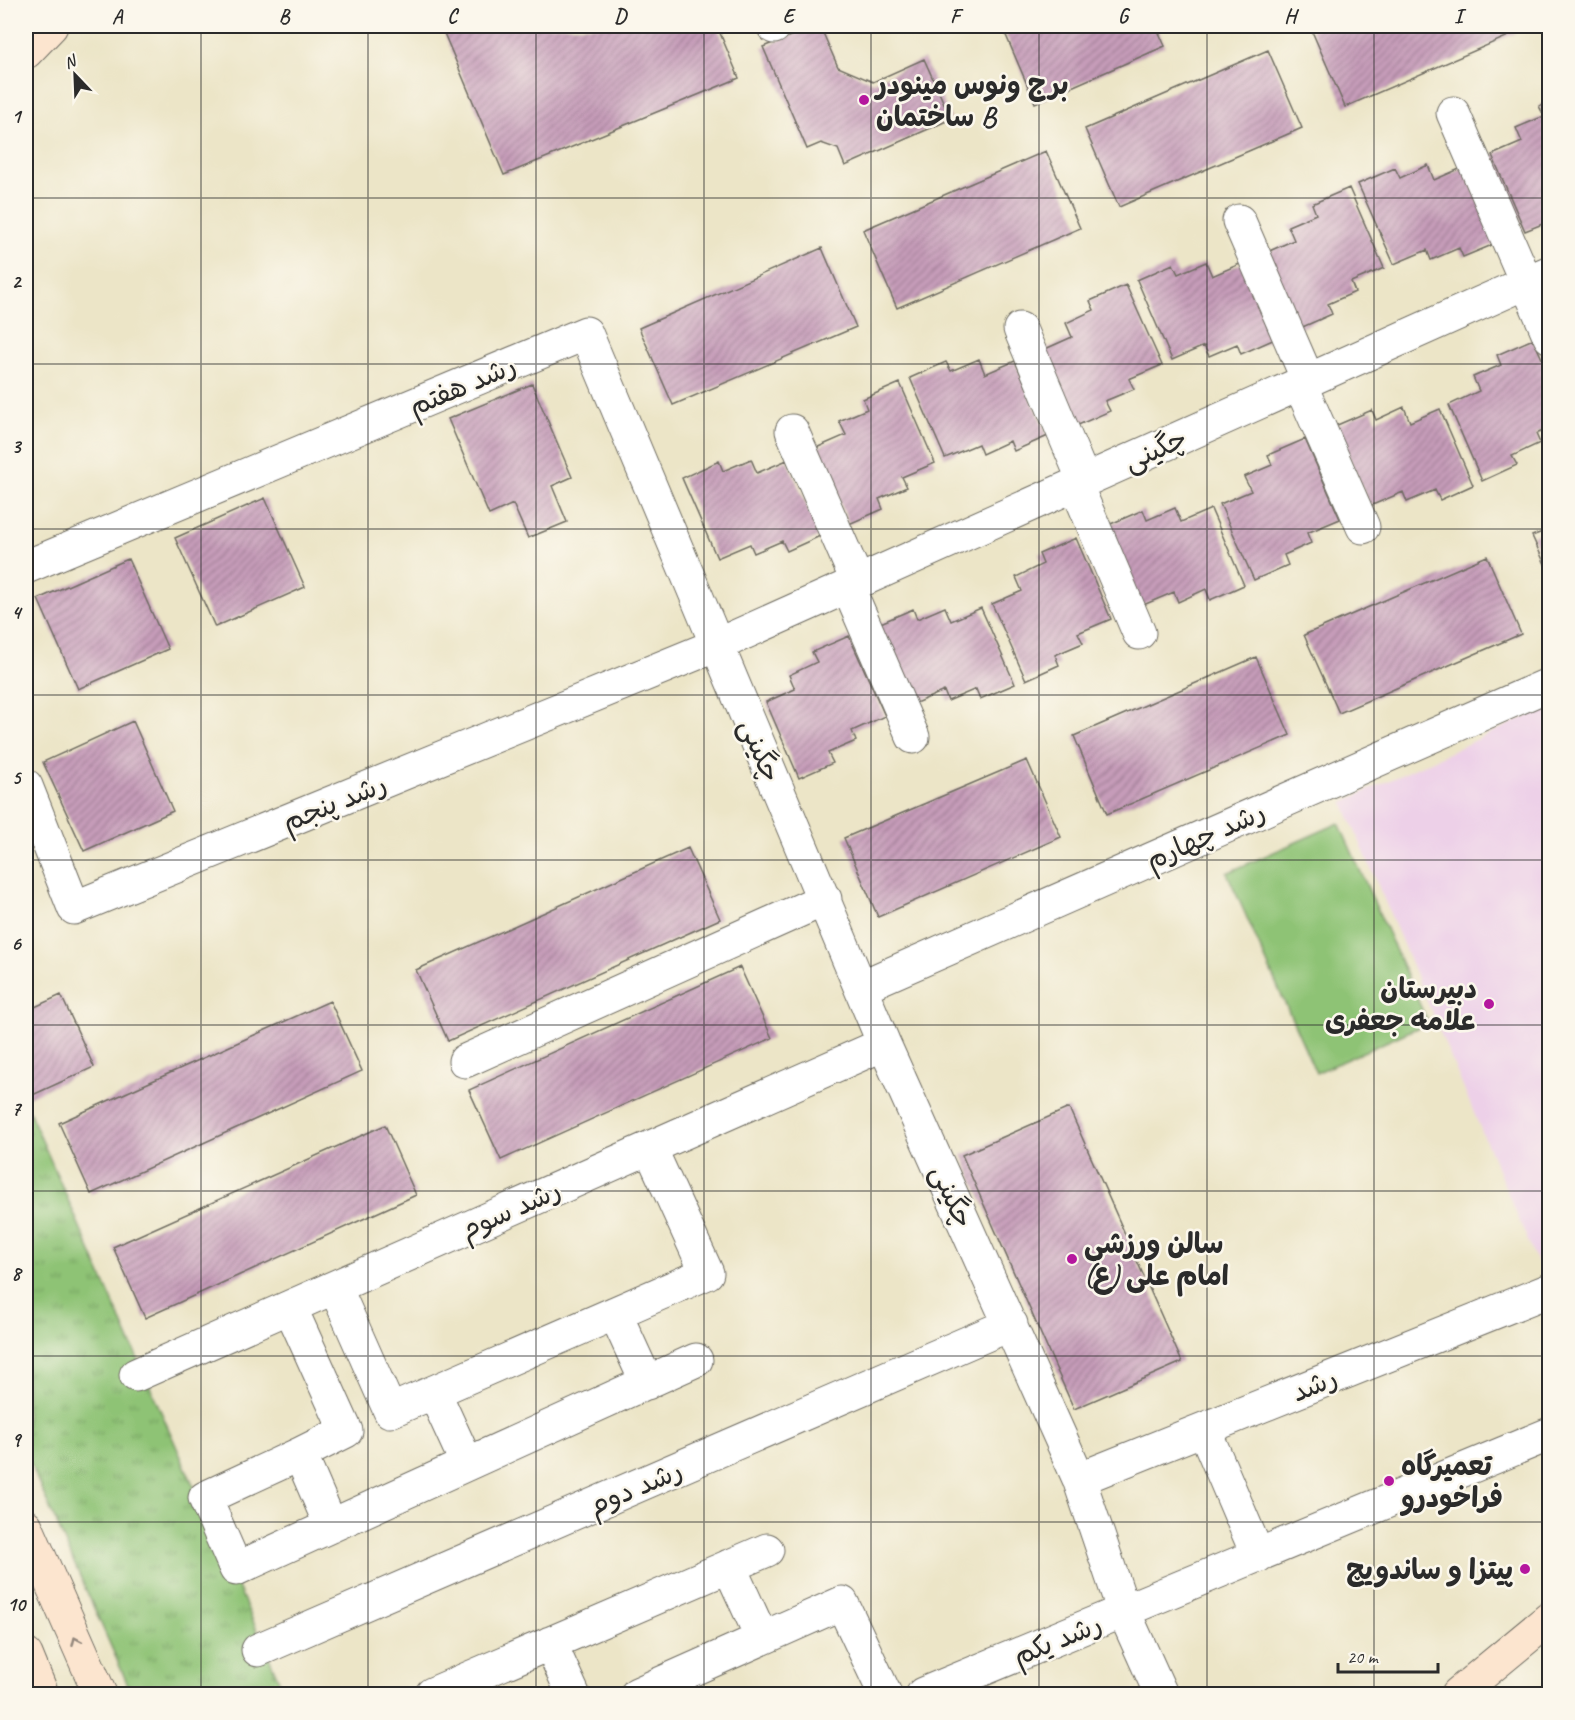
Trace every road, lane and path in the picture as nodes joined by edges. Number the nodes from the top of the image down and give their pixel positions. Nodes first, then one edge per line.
1 (51, 26) edge
2 (26, 52) edge
3 (1453, 113) dead end
4 (1239, 221) dead end
5 (1538, 277) edge
6 (1020, 329) dead end
7 (1550, 337) edge
8 (1304, 382) junction
9 (792, 431) dead end
10 (1080, 483) junction
11 (1363, 526) dead end
12 (26, 567) edge
13 (853, 585) junction
14 (1138, 633) dead end
15 (717, 645) junction
16 (1550, 684) edge
17 (913, 738) dead end
18 (26, 786) edge
19 (825, 899) junction
20 (861, 987) junction
21 (884, 1044) junction
22 (465, 1060) dead end
23 (650, 1148) junction
24 (335, 1287) junction
25 (1550, 1290) edge
26 (290, 1307) junction
27 (615, 1313) junction
28 (1011, 1324) junction
29 (696, 1360) dead end
30 (136, 1375) dead end
31 (647, 1383) junction
32 (434, 1392) junction
33 (1204, 1429) junction
34 (1550, 1434) edge
35 (300, 1454) junction
36 (467, 1464) junction
37 (1079, 1479) junction
38 (26, 1526) edge
39 (331, 1526) junction
40 (767, 1550) dead end
41 (1258, 1556) junction
42 (729, 1566) junction
43 (1124, 1612) junction
44 (1550, 1617) edge
45 (762, 1638) junction
46 (550, 1643) junction
47 (258, 1650) dead end
48 (26, 1655) edge
49 (42, 1695) edge
50 (100, 1695) edge
51 (432, 1695) edge
52 (573, 1695) edge
53 (637, 1695) edge
54 (885, 1695) edge
55 (923, 1695) edge
56 (1161, 1695) edge
57 (1458, 1695) edge

1 - 2 main road
3 - 5 street
4 - 8 street
5 - 7 street
5 - 8 street, چگینی
6 - 10 street
8 - 10 street, چگینی
8 - 11 street
9 - 13 street
10 - 13 street, چگینی
10 - 14 street
12 - 15 street, رشد هفتم
13 - 15 street, چگینی
13 - 17 street
15 - 18 street, رشد پنجم
15 - 19 street, چگینی
16 - 20 street, رشد چهارم
19 - 20 street, چگینی
19 - 22 street
20 - 21 street, چگینی
21 - 23 street, رشد سوم
21 - 28 street, چگینی
23 - 24 street, رشد سوم
23 - 27 street
24 - 26 street, رشد سوم
24 - 32 street
25 - 33 street, رشد
26 - 30 street, رشد سوم
26 - 35 street
27 - 31 street
27 - 32 street
28 - 37 street, چگینی
28 - 47 street, رشد دوم
29 - 31 street
31 - 36 street
32 - 36 street
33 - 37 street, رشد
33 - 41 street
34 - 41 street, رشد یکم
35 - 39 street
35 - 39 street
36 - 39 street
37 - 43 street, چگینی
50 -> 38 main road
40 - 42 street
41 - 43 street, رشد یکم
42 - 45 street
42 - 46 street
43 - 55 street, رشد یکم
43 - 56 street, چگینی
44 - 57 main road
45 - 53 street
45 - 54 street
46 - 51 street
46 - 52 street
48 - 49 main road

